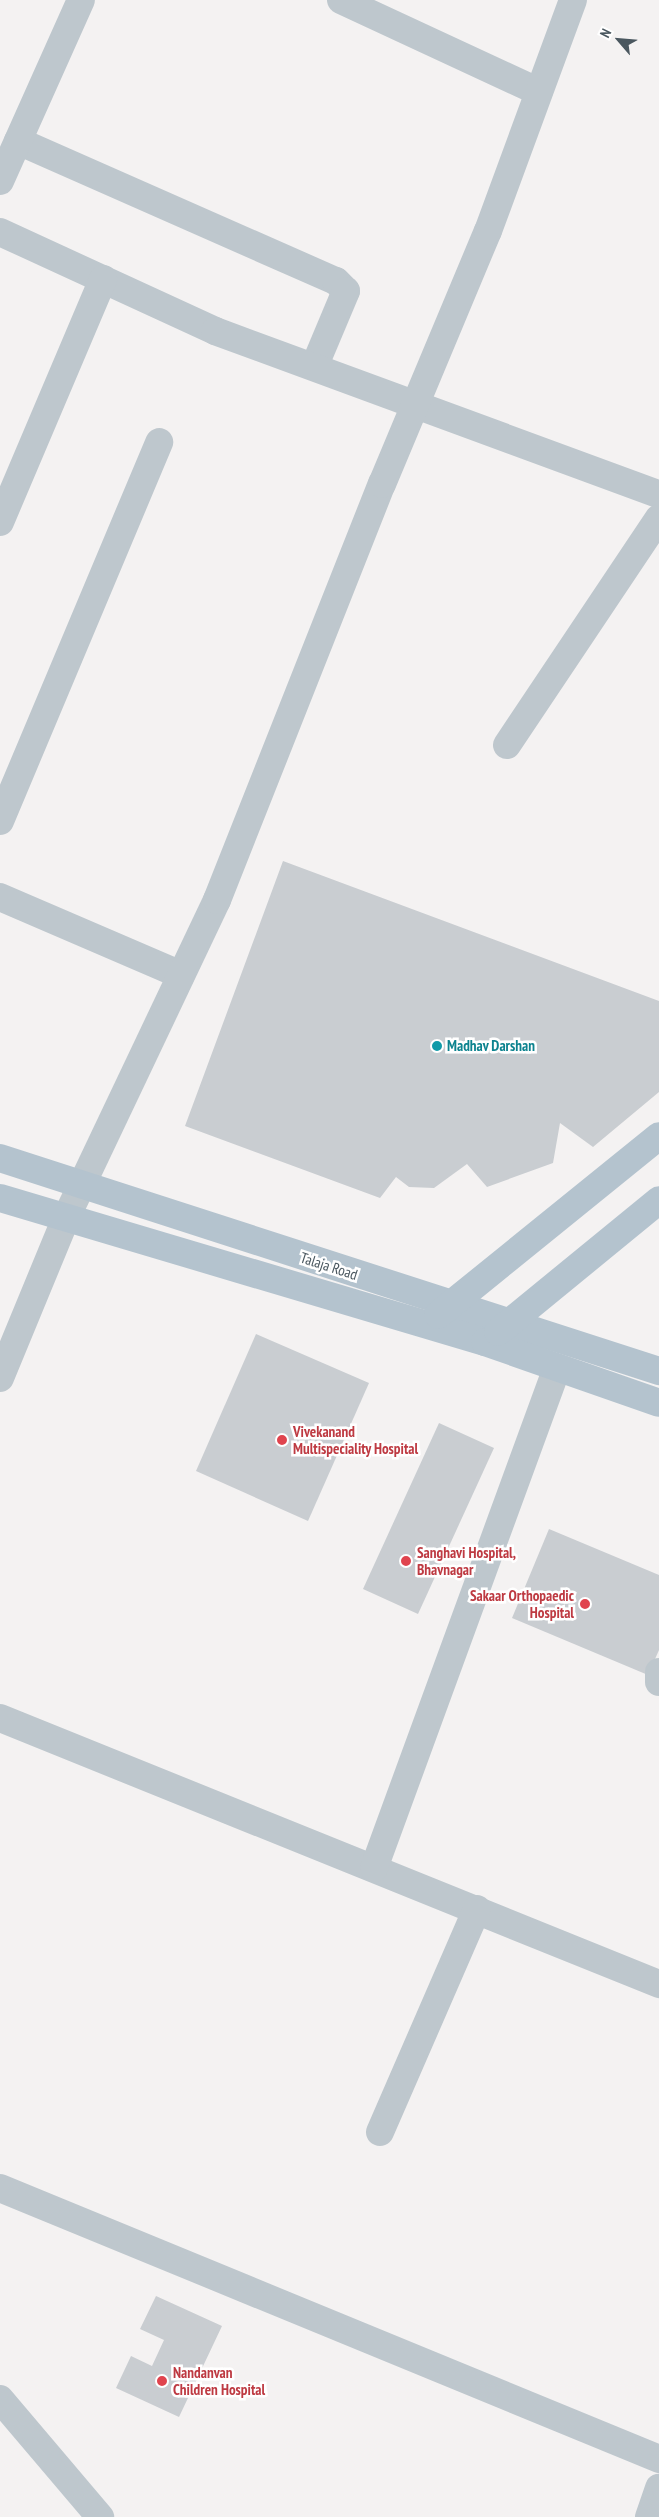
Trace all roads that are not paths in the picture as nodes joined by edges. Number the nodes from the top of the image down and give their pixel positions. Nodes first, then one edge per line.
1 (81, 0) edge
2 (341, 0) edge
3 (573, 0) edge
4 (540, 92) junction
5 (18, 141) junction
6 (0, 181) edge
7 (2, 240) edge
8 (103, 280) junction
9 (314, 367) junction
10 (416, 404) junction
11 (159, 442) dead end
12 (659, 494) edge
13 (659, 518) edge
14 (0, 522) edge
15 (507, 745) dead end
16 (0, 821) edge
17 (0, 897) edge
18 (182, 975) junction
19 (659, 1136) edge
20 (0, 1158) edge
21 (82, 1185) junction
22 (0, 1198) edge
23 (659, 1200) edge
24 (66, 1218) junction
25 (448, 1304) junction
26 (508, 1324) junction
27 (428, 1326) junction
28 (485, 1342) junction
29 (557, 1368) junction
30 (659, 1371) edge
31 (0, 1378) edge
32 (659, 1403) edge
33 (659, 1672) edge
34 (659, 1682) edge
35 (0, 1718) edge
36 (374, 1868) junction
37 (477, 1909) junction
38 (659, 1984) edge
39 (380, 2132) dead end
40 (0, 2188) edge
41 (0, 2399) edge
42 (659, 2459) edge
43 (659, 2488) edge
44 (100, 2517) edge
45 (649, 2517) edge

1 - 5 street
2 - 4 street
3 - 4 street
4 - 10 street
5 - 6 street
5 - 9 street
7 - 8 street
8 - 9 street
8 - 14 street
9 - 10 street
10 - 12 street
10 - 18 street
11 - 16 street
13 - 15 street
17 - 18 street
18 - 21 street
19 - 25 main road
20 - 21 main road, Talaja Road
21 - 24 street
21 - 25 main road, Talaja Road
22 - 24 main road, Talaja Road
23 - 26 main road
24 - 27 main road, Talaja Road
24 - 31 street
25 - 26 main road, Talaja Road
25 - 27 main road
26 - 28 main road
26 - 30 main road, Talaja Road
27 - 28 main road, Talaja Road
28 - 29 main road, Talaja Road
29 - 32 main road, Talaja Road
29 - 36 street
33 - 34 street
35 - 36 street
36 - 37 street
37 - 38 street
37 - 39 street
40 - 42 street
41 - 44 street
43 - 45 street

